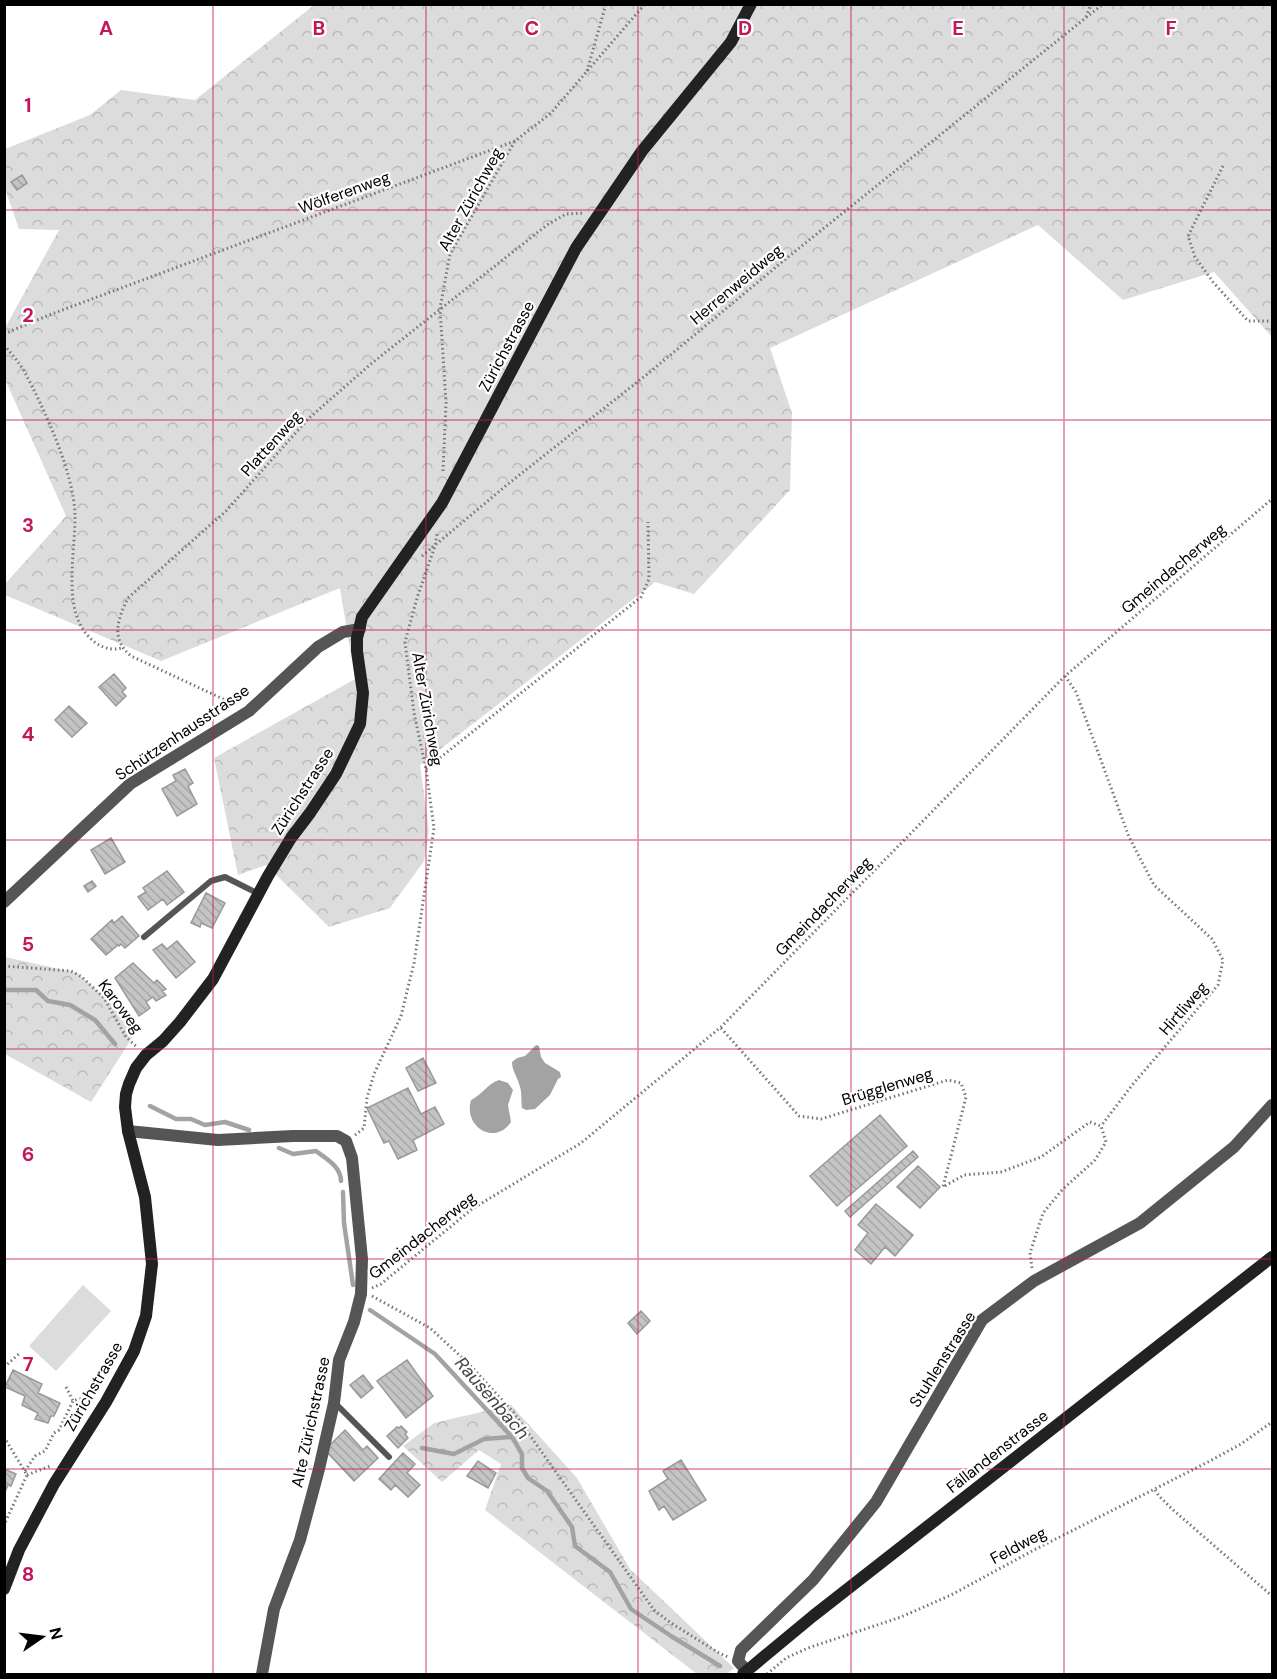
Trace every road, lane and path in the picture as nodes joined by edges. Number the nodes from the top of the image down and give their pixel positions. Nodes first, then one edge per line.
1 (606, 4) edge
2 (645, 4) edge
3 (751, 4) edge
4 (1091, 4) edge
5 (1103, 4) edge
6 (1085, 19) junction
7 (586, 73) junction
8 (515, 141) junction
9 (1222, 166) dead end
10 (600, 212) junction
11 (440, 308) junction
12 (1272, 321) edge
13 (4, 334) edge
14 (4, 345) edge
15 (443, 481) dead end
16 (1272, 499) edge
17 (442, 503) junction
18 (648, 522) dead end
19 (435, 546) junction
20 (418, 558) dead end
21 (360, 629) junction
22 (122, 648) junction
23 (1065, 676) junction
24 (249, 711) junction
25 (426, 769) junction
26 (258, 894) junction
27 (4, 902) edge
28 (144, 937) dead end
29 (4, 966) edge
30 (721, 1028) junction
31 (146, 1055) junction
32 (1272, 1105) edge
33 (1101, 1126) junction
34 (128, 1131) junction
35 (346, 1142) junction
36 (1272, 1257) edge
37 (1034, 1281) junction
38 (361, 1294) junction
39 (20, 1353) dead end
40 (4, 1367) edge
41 (115, 1386) junction
42 (66, 1387) dead end
43 (73, 1401) junction
44 (334, 1403) junction
45 (1272, 1422) edge
46 (4, 1437) edge
47 (388, 1457) dead end
48 (25, 1471) junction
49 (1155, 1490) junction
50 (4, 1525) edge
51 (4, 1590) edge
52 (1272, 1596) edge
53 (738, 1661) junction
54 (745, 1673) edge
55 (262, 1674) edge
56 (768, 1674) edge

1 - 7 path
2 - 7 path, Wölferenweg
3 - 10 street, Zürichstrasse
4 - 6 path
5 - 6 path, Herrenweidweg
6 - 19 path, Herrenweidweg
7 - 8 path, Wölferenweg
8 - 11 path, Alter Zürichweg
8 - 13 path, Wölferenweg
9 - 12 path
10 - 11 path, Plattenweg
10 - 17 street, Zürichstrasse
11 - 15 path, Alter Zürichweg
11 - 22 path, Plattenweg
14 - 22 path
16 - 23 path, Gmeindacherweg
17 - 19 path, Alter Zürichweg
17 - 21 street, Zürichstrasse
18 - 25 path
19 - 20 path, Herrenweidweg
19 - 25 path, Alter Zürichweg
21 - 24 street, Schützenhausstrasse
21 - 26 street, Zürichstrasse
22 - 24 path
23 - 30 path, Gmeindacherweg
23 - 33 path, Hirtliweg
24 - 27 street, Schützenhausstrasse
25 - 35 path, Alter Zürichweg
26 - 28 lane
26 - 31 street, Zürichstrasse
29 - 31 path, Karoweg
30 - 33 path, Brügglenweg
30 - 38 path, Gmeindacherweg
31 - 34 street, Zürichstrasse
32 - 37 street, Stuhlenstrasse
33 - 37 path
34 - 35 street
34 - 41 street, Zürichstrasse
35 - 38 street, Alte Zürichstrasse
36 - 54 street, Fällandenstrasse
37 - 53 street, Stuhlenstrasse
38 - 44 street, Alte Zürichstrasse
38 - 53 path
39 - 40 path
41 - 43 path
41 - 51 street, Zürichstrasse
42 - 43 path
43 - 48 path
44 - 47 lane
44 - 55 street, Alte Zürichstrasse
45 - 49 path, Feldweg
46 - 48 path
48 - 50 path
49 - 52 path
49 - 56 path, Feldweg
53 - 54 street

